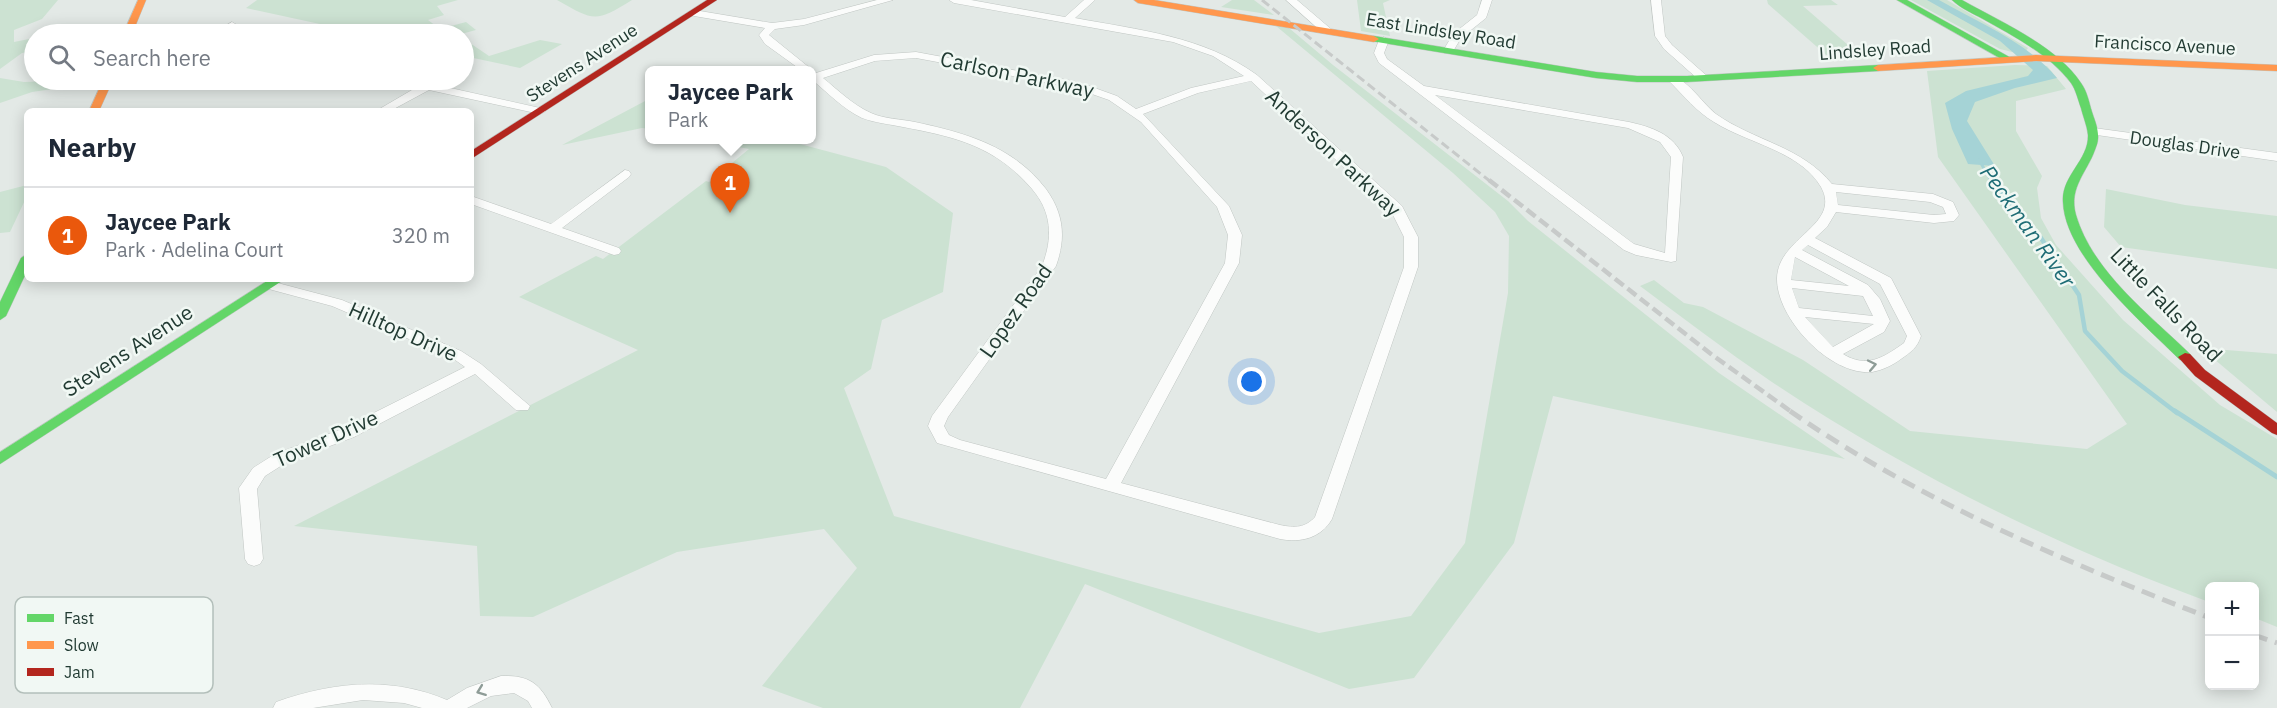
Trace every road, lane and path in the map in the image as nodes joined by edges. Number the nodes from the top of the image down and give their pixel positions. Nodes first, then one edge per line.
1 (142, 0) edge
2 (713, 0) edge
3 (888, 0) edge
4 (954, 0) edge
5 (1090, 0) edge
6 (1138, 0) edge
7 (1291, 0) edge
8 (1487, 0) edge
9 (1656, 0) edge
10 (1900, 0) edge
11 (1956, 0) edge
12 (694, 13) junction
13 (1067, 20) junction
14 (131, 24) edge
15 (772, 26) junction
16 (1327, 31) junction
17 (1384, 40) junction
18 (1448, 51) junction
19 (2047, 58) junction
20 (2012, 59) junction
21 (800, 66) edge
22 (2277, 68) edge
23 (816, 73) edge
24 (1253, 77) junction
25 (816, 78) edge
26 (1702, 78) junction
27 (1674, 80) junction
28 (1419, 89) junction
29 (103, 90) edge
30 (421, 90) edge
31 (446, 90) edge
32 (95, 108) edge
33 (388, 108) edge
34 (540, 111) junction
35 (1137, 112) junction
36 (2094, 132) junction
37 (474, 154) edge
38 (2277, 157) edge
39 (625, 174) dead end
40 (1827, 187) junction
41 (474, 201) edge
42 (1832, 208) junction
43 (553, 229) junction
44 (1806, 239) junction
45 (614, 250) dead end
46 (1794, 251) junction
47 (24, 264) edge
48 (275, 282) edge
49 (1784, 283) junction
50 (1868, 292) junction
51 (1794, 312) junction
52 (0, 316) edge
53 (1882, 321) junction
54 (1832, 354) junction
55 (476, 367) junction
56 (522, 406) dead end
57 (2277, 430) edge
58 (4, 455) edge
59 (1111, 486) junction
60 (254, 559) dead end
61 (283, 708) edge
62 (443, 708) edge
63 (452, 708) edge
64 (542, 708) edge

1 - 14 main road
2 - 12 main road, Stevens Avenue
3 - 15 street
4 - 13 street, Anderson Parkway
5 - 13 street
6 - 16 main road, East Lindsley Road
7 - 16 street
8 - 18 street
9 - 26 street
10 - 20 main road
11 - 19 main road
12 - 15 street
12 - 34 main road, Stevens Avenue
13 - 24 street, Anderson Parkway
15 - 21 street, Lopez Road
16 - 17 main road, East Lindsley Road
17 - 18 main road, East Lindsley Road
17 - 28 street
18 - 27 main road, East Lindsley Road
19 - 20 main road, Lindsley Road
19 - 22 main road, Francisco Avenue
19 - 36 main road
20 - 26 main road, Lindsley Road
23 - 35 street, Carlson Parkway
24 - 35 street
24 - 59 street, Anderson Parkway
25 - 59 street, Lopez Road
26 - 27 main road, East Lindsley Road
27 - 40 street
28 - 28 street
29 - 32 main road
30 - 33 street
31 - 34 street
34 - 37 main road, Stevens Avenue
35 - 59 street, Carlson Parkway
36 - 38 street, Douglas Drive
36 - 57 main road, Little Falls Road
39 - 43 street
40 - 42 street
40 - 42 street
41 - 43 street
42 - 44 street
43 - 45 street
44 - 46 street
54 -> 44 street
46 - 49 street
46 - 50 street
47 - 52 main road
48 - 55 street, Hilltop Drive
48 - 58 main road, Stevens Avenue
49 - 50 street
49 - 51 street
50 - 53 street
51 - 53 street
51 - 54 street
53 - 54 street
55 - 56 street, Hilltop Drive
55 - 60 street, Tower Drive
61 - 62 street
64 -> 63 street

